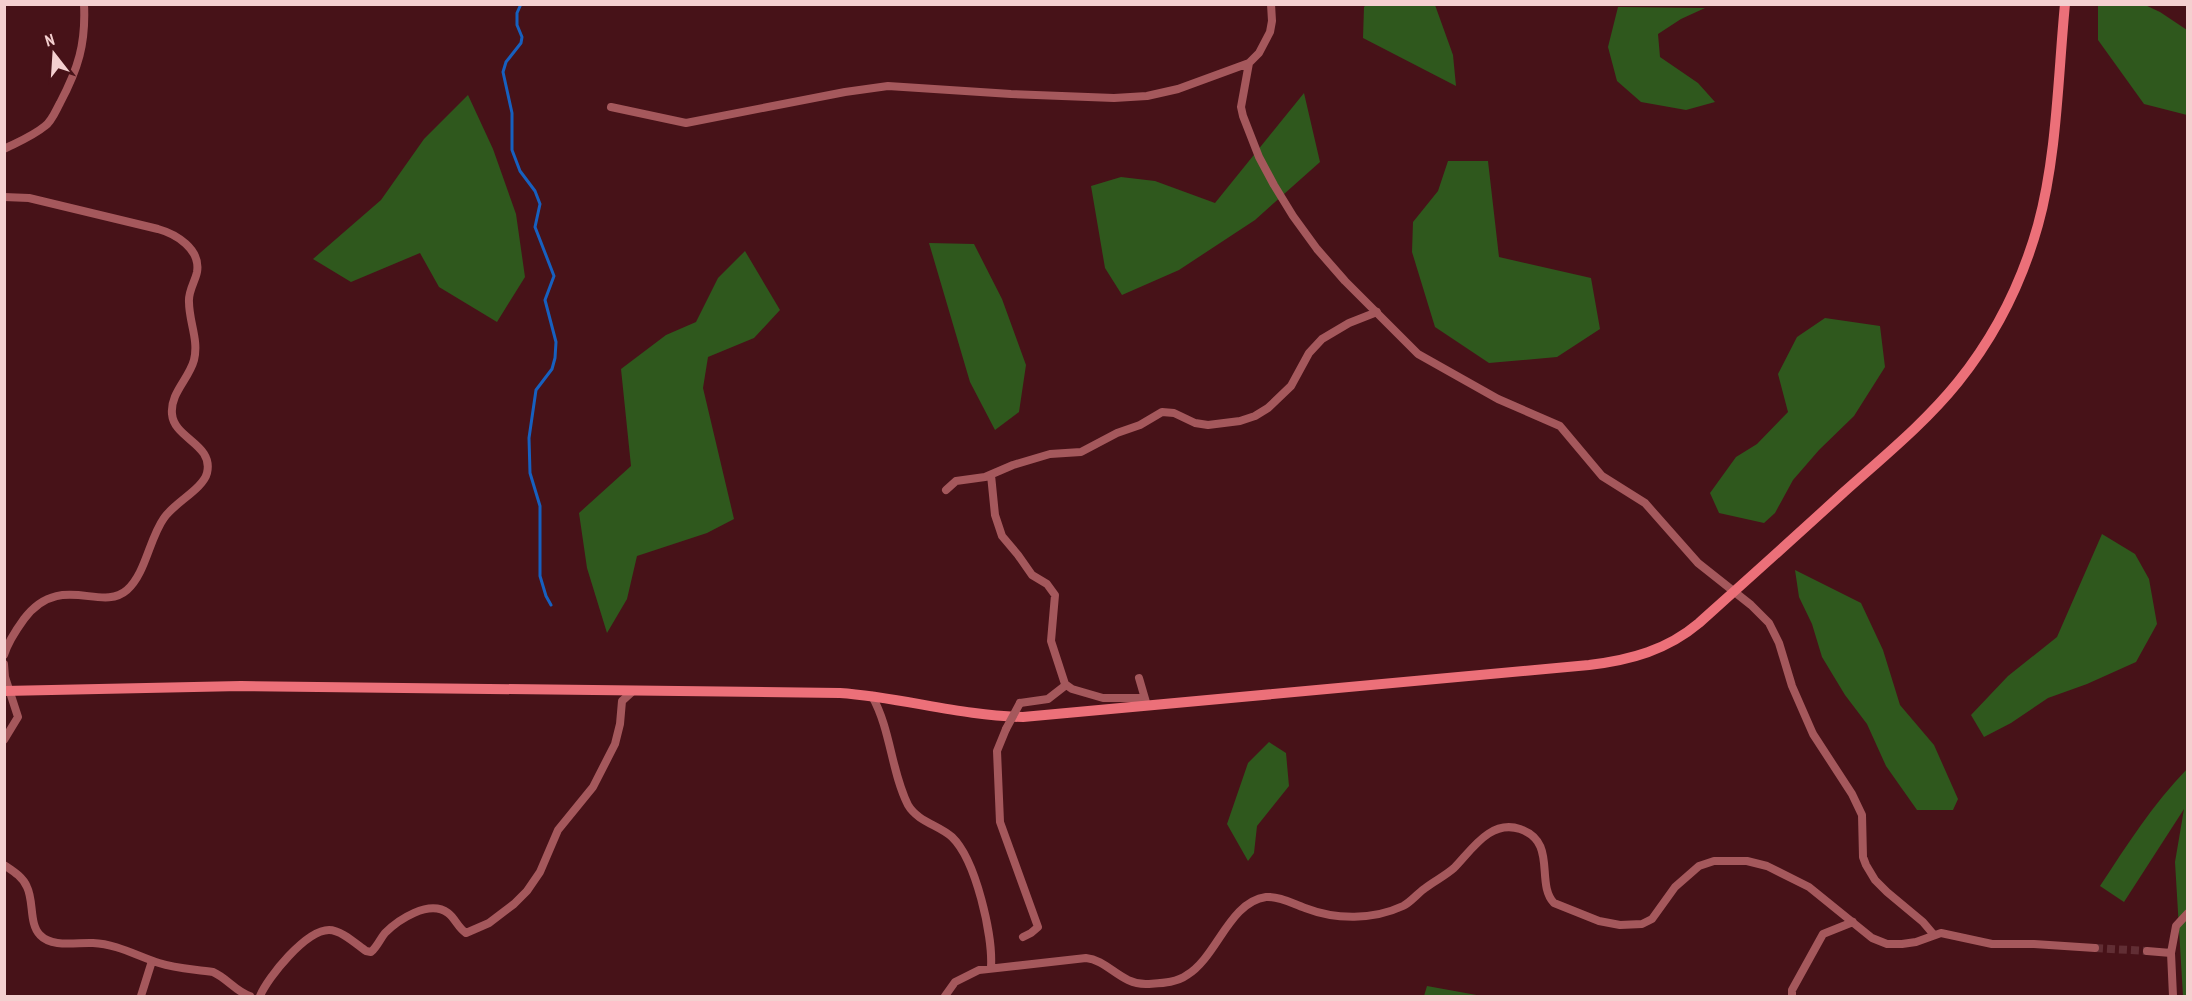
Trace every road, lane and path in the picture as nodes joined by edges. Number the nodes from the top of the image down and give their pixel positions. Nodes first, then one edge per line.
1 (84, 4) edge
2 (1271, 4) edge
3 (2065, 4) edge
4 (1249, 63) junction
5 (611, 107) dead end
6 (4, 149) edge
7 (4, 197) edge
8 (1377, 312) junction
9 (991, 475) junction
10 (946, 490) dead end
11 (1734, 592) junction
12 (4, 655) edge
13 (4, 664) edge
14 (1139, 678) dead end
15 (1066, 685) junction
16 (7, 691) edge
17 (633, 691) junction
18 (872, 696) junction
19 (1146, 704) junction
20 (4, 740) edge
21 (4, 865) edge
22 (2187, 913) edge
23 (1853, 922) junction
24 (1934, 935) junction
25 (1023, 937) dead end
26 (2095, 948) tunnel mouth
27 (2147, 951) tunnel mouth
28 (2171, 953) junction
29 (152, 961) junction
30 (991, 968) junction
31 (141, 996) edge
32 (250, 996) edge
33 (260, 996) edge
34 (945, 996) edge
35 (1792, 996) edge
36 (2173, 996) edge

1 - 6 street
2 - 4 street
3 - 11 street
4 - 5 street
4 - 8 street
7 - 12 street
8 - 9 street
8 - 11 street
9 - 10 street
9 - 15 street
11 - 19 street
11 - 24 street
13 - 16 street
14 - 19 street
15 - 19 street
15 - 25 street, bridge
16 - 17 street
16 - 20 street
17 - 18 street
17 - 33 street
18 - 19 street
18 - 30 street
21 - 29 street
22 - 28 street
23 - 24 street
23 - 30 street
23 - 35 street
24 - 26 street
27 - 28 street
28 - 36 street
29 - 31 street
29 - 32 street
30 - 34 street

